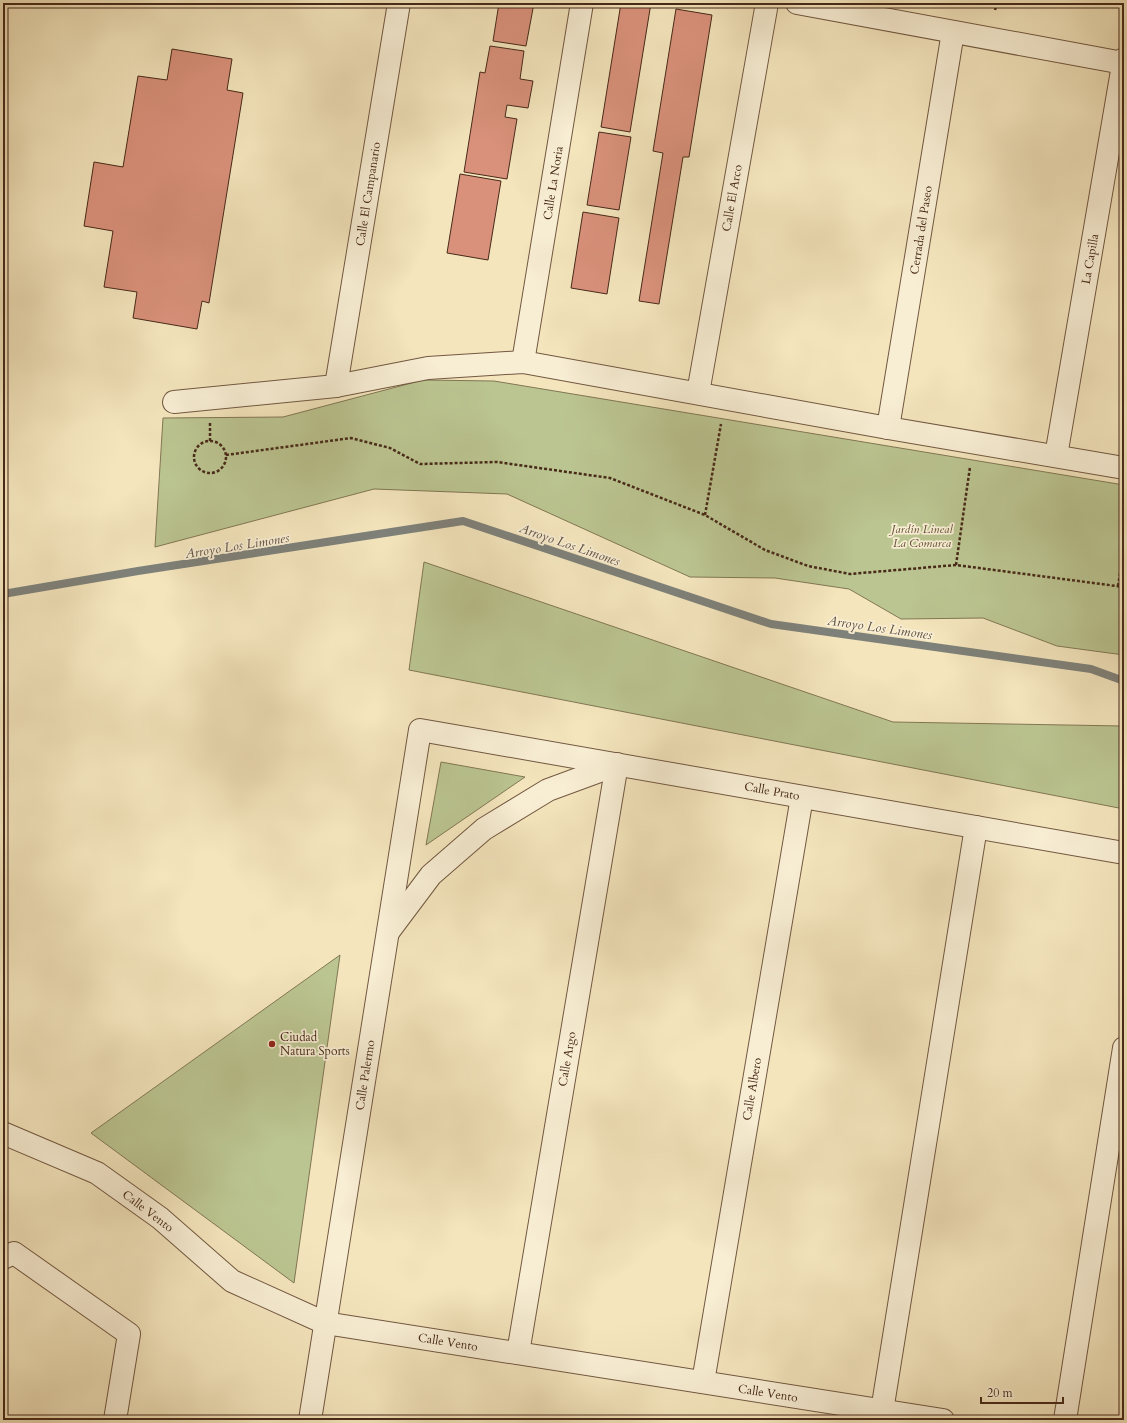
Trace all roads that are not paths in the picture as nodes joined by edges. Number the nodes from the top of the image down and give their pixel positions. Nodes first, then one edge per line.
1 (400, 3) edge
2 (582, 3) edge
3 (767, 3) edge
4 (797, 3) edge
5 (953, 32) junction
6 (1124, 61) edge
7 (523, 362) junction
8 (336, 386) junction
9 (698, 393) junction
10 (174, 402) dead end
11 (888, 428) junction
12 (1056, 456) junction
13 (1124, 468) edge
14 (420, 730) joint
15 (617, 764) junction
16 (802, 796) junction
17 (976, 827) junction
18 (1124, 853) edge
19 (387, 934) junction
20 (1124, 1048) edge
21 (3, 1133) edge
22 (3, 1258) edge
23 (325, 1323) junction
24 (518, 1353) junction
25 (703, 1382) junction
26 (882, 1411) junction
27 (115, 1420) edge
28 (310, 1420) edge
29 (943, 1420) edge
30 (1065, 1420) edge

1 - 8 street, Calle El Campanario
2 - 7 street, Calle La Noria
3 - 9 street, Calle El Arco
4 - 5 street, La Capilla
5 - 6 street, La Capilla
5 - 11 street, Cerrada del Paseo
6 - 12 street, La Capilla
7 - 8 street
7 - 9 street
8 - 10 street
9 - 11 street
11 - 12 street
12 - 13 street
14 - 15 street, Calle Prato
14 - 19 street, Calle Palermo
15 - 16 street, Calle Prato
15 - 19 street
15 - 24 street, Calle Argo
16 - 17 street, Calle Prato
16 - 25 street, Calle Albero
17 - 18 street, Calle Prato
17 - 26 street
19 - 23 street, Calle Palermo
20 - 30 street
21 - 23 street, Calle Vento
22 - 27 street
23 - 24 street, Calle Vento
23 - 28 street, Calle Palermo
24 - 25 street, Calle Vento
25 - 26 street, Calle Vento
26 - 29 street, Calle Vento

